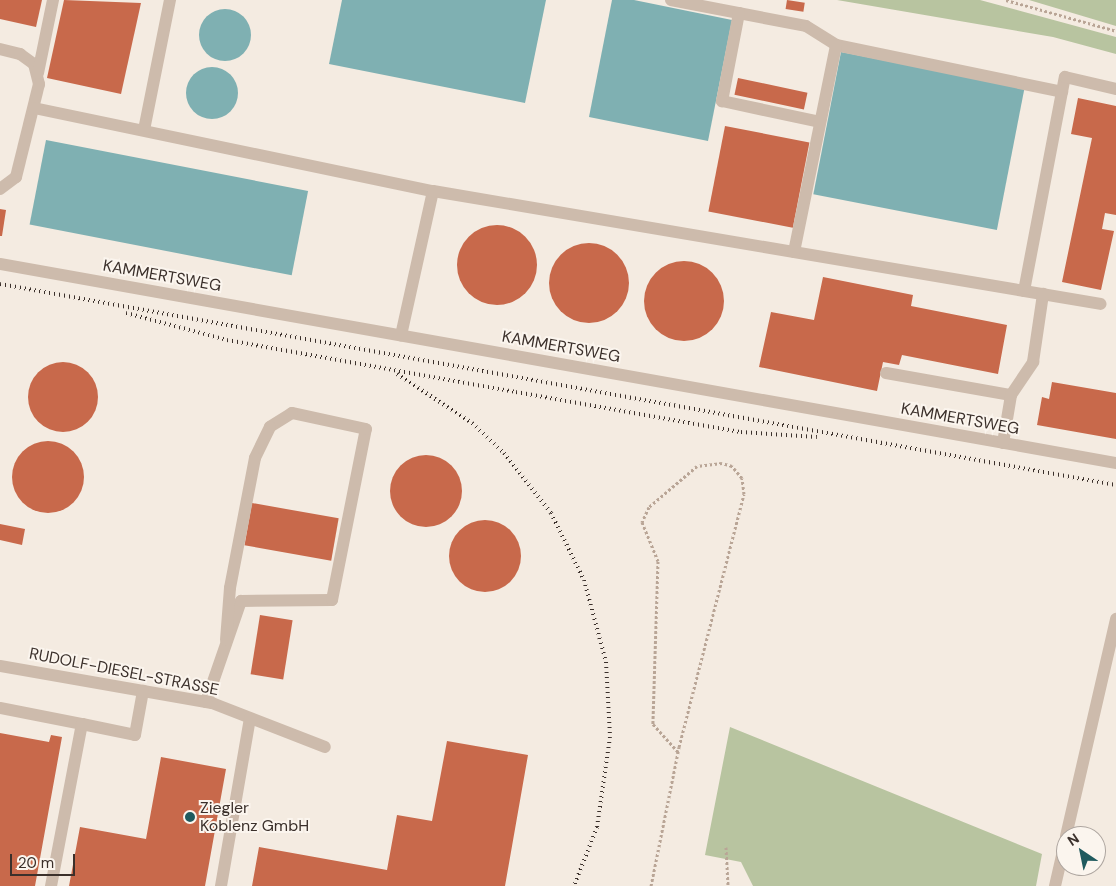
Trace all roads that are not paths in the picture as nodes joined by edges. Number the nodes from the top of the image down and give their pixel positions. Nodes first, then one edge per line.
1 (53, 0) edge
2 (170, 0) edge
3 (671, 0) edge
4 (739, 13) junction
5 (836, 45) junction
6 (0, 49) edge
7 (38, 73) junction
8 (1116, 89) edge
9 (1062, 92) junction
10 (34, 108) junction
11 (820, 122) junction
12 (144, 130) junction
13 (0, 189) edge
14 (433, 191) junction
15 (794, 252) junction
16 (0, 264) edge
17 (1024, 291) junction
18 (1043, 294) junction
19 (1101, 304) dead end
20 (402, 335) junction
21 (886, 373) dead end
22 (1010, 395) junction
23 (1002, 443) junction
24 (1116, 463) edge
25 (1116, 619) edge
26 (226, 640) junction
27 (0, 666) edge
28 (143, 691) junction
29 (206, 702) junction
30 (0, 708) edge
31 (250, 718) junction
32 (82, 724) junction
33 (324, 747) dead end
34 (1069, 826) edge
35 (51, 886) edge
36 (221, 886) edge

1 - 7 street
2 - 12 street
3 - 4 street
4 - 5 street
4 - 11 street
5 - 9 street
5 - 11 street
6 - 7 street
7 - 10 street
8 - 9 street
9 - 17 street
10 - 12 street
10 - 13 street
11 - 15 street
12 - 14 street
14 - 15 street
14 - 20 street
15 - 17 street
16 - 20 street, KAMMERTSWEG
17 - 18 street
18 - 19 street
18 - 22 street
20 - 23 street, KAMMERTSWEG
21 - 22 street
22 - 23 street
23 - 24 street, KAMMERTSWEG
25 - 34 street
26 - 26 street
26 - 29 street
27 - 28 street, RUDOLF-DIESEL-STRASSE
28 - 29 street, RUDOLF-DIESEL-STRASSE
28 - 32 street
29 - 31 street, RUDOLF-DIESEL-STRASSE
30 - 32 street
31 - 33 street, RUDOLF-DIESEL-STRASSE
31 - 36 street
32 - 35 street

